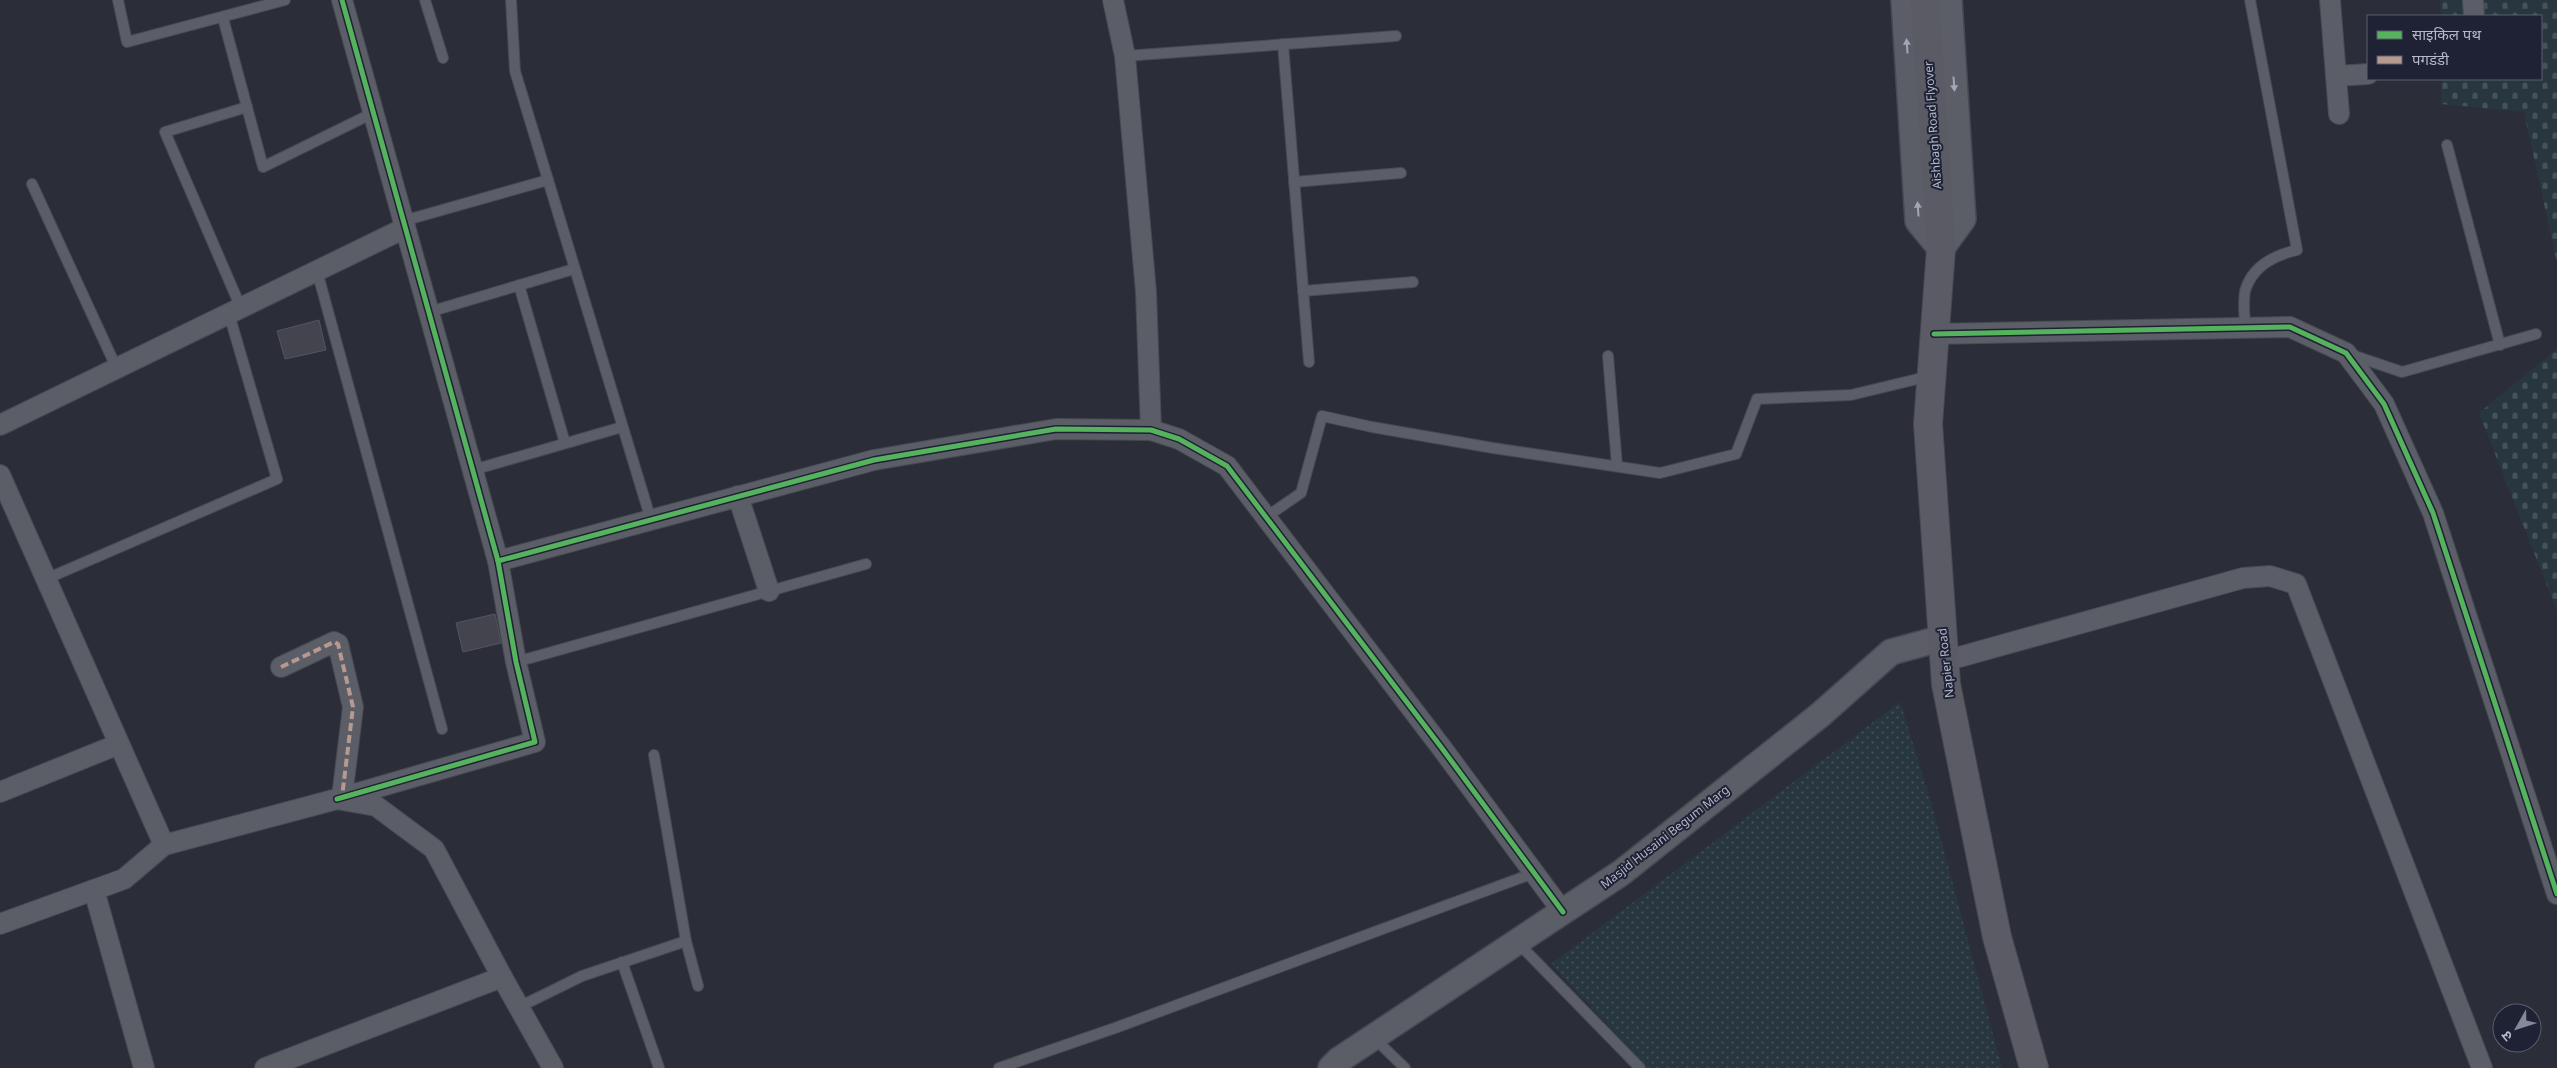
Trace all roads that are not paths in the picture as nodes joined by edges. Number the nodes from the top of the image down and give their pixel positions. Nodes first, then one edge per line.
1 (118, 0) edge
2 (285, 0) edge
3 (342, 0) edge
4 (425, 0) edge
5 (512, 0) edge
6 (1113, 0) edge
7 (1904, 0) edge
8 (1925, 0) edge
9 (1949, 0) edge
10 (2250, 0) edge
11 (2330, 0) edge
12 (2472, 0) edge
13 (2474, 15) edge
14 (223, 18) junction
15 (1396, 36) dead end
16 (1283, 44) junction
17 (1125, 56) junction
18 (443, 58) dead end
19 (2367, 74) edge
20 (2336, 76) junction
21 (247, 107) junction
22 (373, 113) junction
23 (2339, 114) dead end
24 (2447, 145) dead end
25 (1402, 173) dead end
26 (548, 180) junction
27 (1294, 182) junction
28 (32, 184) dead end
29 (404, 225) junction
30 (1941, 249) junction
31 (574, 269) junction
32 (317, 271) junction
33 (1413, 282) dead end
34 (519, 285) junction
35 (1303, 291) junction
36 (235, 311) junction
37 (428, 312) junction
38 (2246, 328) junction
39 (1934, 334) junction
40 (2536, 334) dead end
41 (2500, 345) junction
42 (2346, 353) junction
43 (1608, 356) dead end
44 (1309, 362) dead end
45 (117, 369) junction
46 (1932, 375) junction
47 (0, 425) edge
48 (622, 427) junction
49 (1151, 430) junction
50 (566, 443) junction
51 (1617, 466) junction
52 (473, 470) junction
53 (0, 475) edge
54 (738, 496) junction
55 (7, 510) edge
56 (1266, 517) junction
57 (651, 520) junction
58 (498, 561) junction
59 (866, 564) dead end
60 (46, 579) junction
61 (769, 591) junction
62 (1944, 649) junction
63 (516, 662) junction
64 (281, 667) dead end
65 (442, 730) dead end
66 (119, 744) junction
67 (654, 755) dead end
68 (0, 792) edge
69 (339, 798) junction
70 (164, 845) junction
71 (1534, 873) junction
72 (94, 890) junction
73 (2557, 894) edge
74 (1563, 912) junction
75 (0, 924) edge
76 (686, 941) junction
77 (1517, 942) junction
78 (622, 962) junction
79 (502, 977) junction
80 (698, 986) dead end
81 (519, 1007) junction
82 (1374, 1037) junction
83 (144, 1068) edge
84 (265, 1068) edge
85 (553, 1068) edge
86 (660, 1068) edge
87 (999, 1068) edge
88 (1331, 1068) edge
89 (1405, 1068) edge
90 (1640, 1068) edge
91 (2034, 1068) edge
92 (2482, 1068) edge

1 - 14 lane
2 - 14 lane
3 - 22 street
4 - 18 lane
5 - 26 lane
6 - 17 street
30 -> 7 street
8 - 30 main road, Aishbagh Road Flyover
9 -> 30 street
10 - 38 lane
11 - 20 street
12 - 13 street
14 - 21 lane
15 - 16 lane
16 - 17 lane
16 - 27 lane
17 - 49 street
19 - 20 street
20 - 23 street
21 - 22 lane
21 - 36 lane
22 - 29 street
24 - 41 lane
25 - 27 lane
26 - 29 lane
26 - 31 lane
27 - 35 lane
28 - 45 lane
29 - 32 street
29 - 37 street
30 - 39 main road, Napier Road
31 - 34 lane
31 - 48 lane
32 - 36 street
32 - 65 lane
33 - 35 lane
34 - 37 lane
34 - 50 lane
35 - 44 lane
36 - 45 street
36 - 60 lane
37 - 52 street
38 - 39 street
38 - 42 street
39 - 46 main road, Napier Road
40 - 41 lane
41 - 42 lane
42 - 73 street
43 - 51 lane
45 - 47 street
46 - 51 lane
46 - 62 main road, Napier Road
48 - 50 lane
48 - 57 lane
49 - 54 street
49 - 56 street
50 - 52 lane
51 - 56 lane
52 - 58 street
53 - 55 street
54 - 57 street
54 - 61 street
55 - 60 street
56 - 71 street
57 - 58 street
58 - 63 street
59 - 61 lane
60 - 66 street
61 - 63 lane
62 - 74 street, Masjid Husaini Begum Marg
62 - 91 main road, Napier Road
62 - 92 street
63 - 69 street
64 - 69 street
66 - 68 street
66 - 70 street
67 - 76 lane
69 - 70 street
69 - 79 street
70 - 72 street
71 - 74 street
71 - 87 lane
72 - 75 street
72 - 83 street
74 - 77 street, Masjid Husaini Begum Marg
76 - 78 lane
76 - 80 lane
77 - 82 street, Masjid Husaini Begum Marg
77 - 90 lane
78 - 81 lane
78 - 86 lane
79 - 81 street
79 - 84 street
81 - 85 street
82 - 88 street, Masjid Husaini Begum Marg
82 - 89 lane

